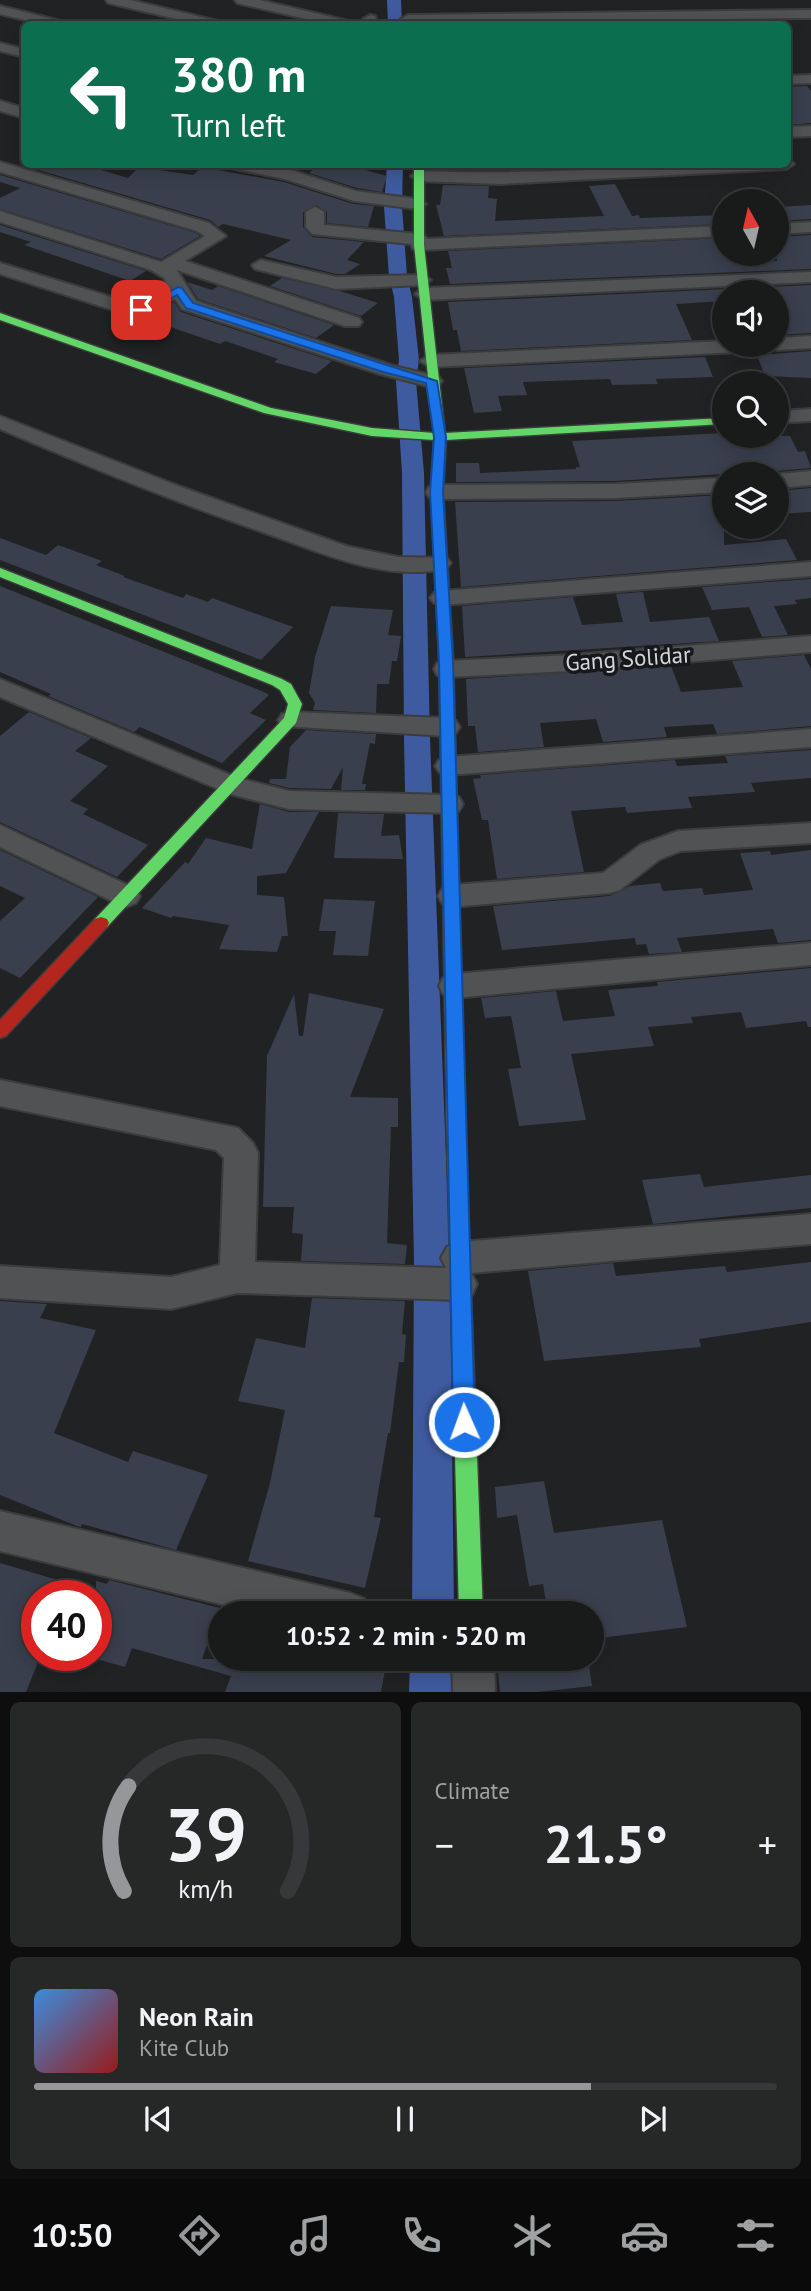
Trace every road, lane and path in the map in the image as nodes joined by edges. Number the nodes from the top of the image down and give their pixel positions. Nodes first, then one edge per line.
1 (113, 0) edge
2 (242, 0) edge
3 (407, 0) edge
4 (0, 10) edge
5 (811, 13) edge
6 (44, 21) edge
7 (200, 21) edge
8 (331, 21) edge
9 (408, 21) edge
10 (453, 21) edge
11 (0, 47) edge
12 (21, 52) edge
13 (811, 79) edge
14 (791, 80) edge
15 (0, 106) edge
16 (21, 112) edge
17 (811, 131) edge
18 (791, 132) edge
19 (0, 167) edge
20 (252, 168) edge
21 (715, 168) edge
22 (419, 170) edge
23 (413, 204) junction
24 (315, 212) dead end
25 (0, 216) edge
26 (811, 228) edge
27 (789, 229) edge
28 (712, 231) edge
29 (415, 241) junction
30 (261, 265) dead end
31 (0, 268) edge
32 (811, 277) edge
33 (419, 285) junction
34 (178, 290) junction
35 (0, 316) edge
36 (352, 322) dead end
37 (811, 342) edge
38 (789, 343) edge
39 (712, 349) edge
40 (428, 373) junction
41 (811, 415) edge
42 (789, 416) edge
43 (0, 422) edge
44 (712, 422) edge
45 (434, 437) junction
46 (811, 478) edge
47 (789, 480) edge
48 (712, 486) edge
49 (437, 492) junction
50 (433, 564) junction
51 (811, 569) edge
52 (0, 572) edge
53 (442, 598) junction
54 (811, 644) edge
55 (446, 669) junction
56 (0, 687) edge
57 (291, 720) junction
58 (439, 727) junction
59 (811, 738) edge
60 (448, 766) junction
61 (230, 785) junction
62 (449, 804) junction
63 (811, 833) edge
64 (0, 835) edge
65 (452, 895) junction
66 (126, 896) junction
67 (811, 954) edge
68 (454, 986) junction
69 (6, 1014) edge
70 (0, 1093) edge
71 (811, 1228) edge
72 (454, 1275) junction
73 (237, 1276) junction
74 (0, 1282) edge
75 (0, 1531) edge
76 (295, 1601) edge
77 (470, 1601) edge
78 (473, 1671) edge
79 (474, 1692) edge

1 - 7 street
2 - 8 street
3 - 9 street
4 - 6 street
5 - 10 street
11 - 12 street
13 - 14 street
15 - 16 street
17 - 18 street
19 - 36 street
20 - 23 street
21 - 22 street
22 - 23 street
23 - 29 street
24 - 29 street
25 - 34 street
26 - 27 street
28 - 29 street
29 - 33 street
30 - 33 street
31 - 34 street
32 - 33 street
33 - 40 street
34 - 40 street
35 - 45 street
37 - 38 street
39 - 40 street
40 - 45 street
41 - 42 street
43 - 50 street
44 - 45 street
45 - 49 street
46 - 47 street
48 - 49 street
49 - 50 street
50 - 53 street
51 - 53 street
52 - 57 street
53 - 55 street
54 - 55 street, Gang Solidar
55 - 58 street
56 - 61 street
57 - 58 street
57 - 61 street
58 - 60 street
59 - 60 street
60 - 62 street
61 - 62 street
61 - 66 street
62 - 65 street
63 - 65 street
64 - 66 street
65 - 68 street
66 - 69 street
67 - 68 street
68 - 72 street
70 - 73 street
71 - 72 street
72 - 73 street
72 - 77 street
73 - 74 street
75 - 76 street
78 - 79 street

